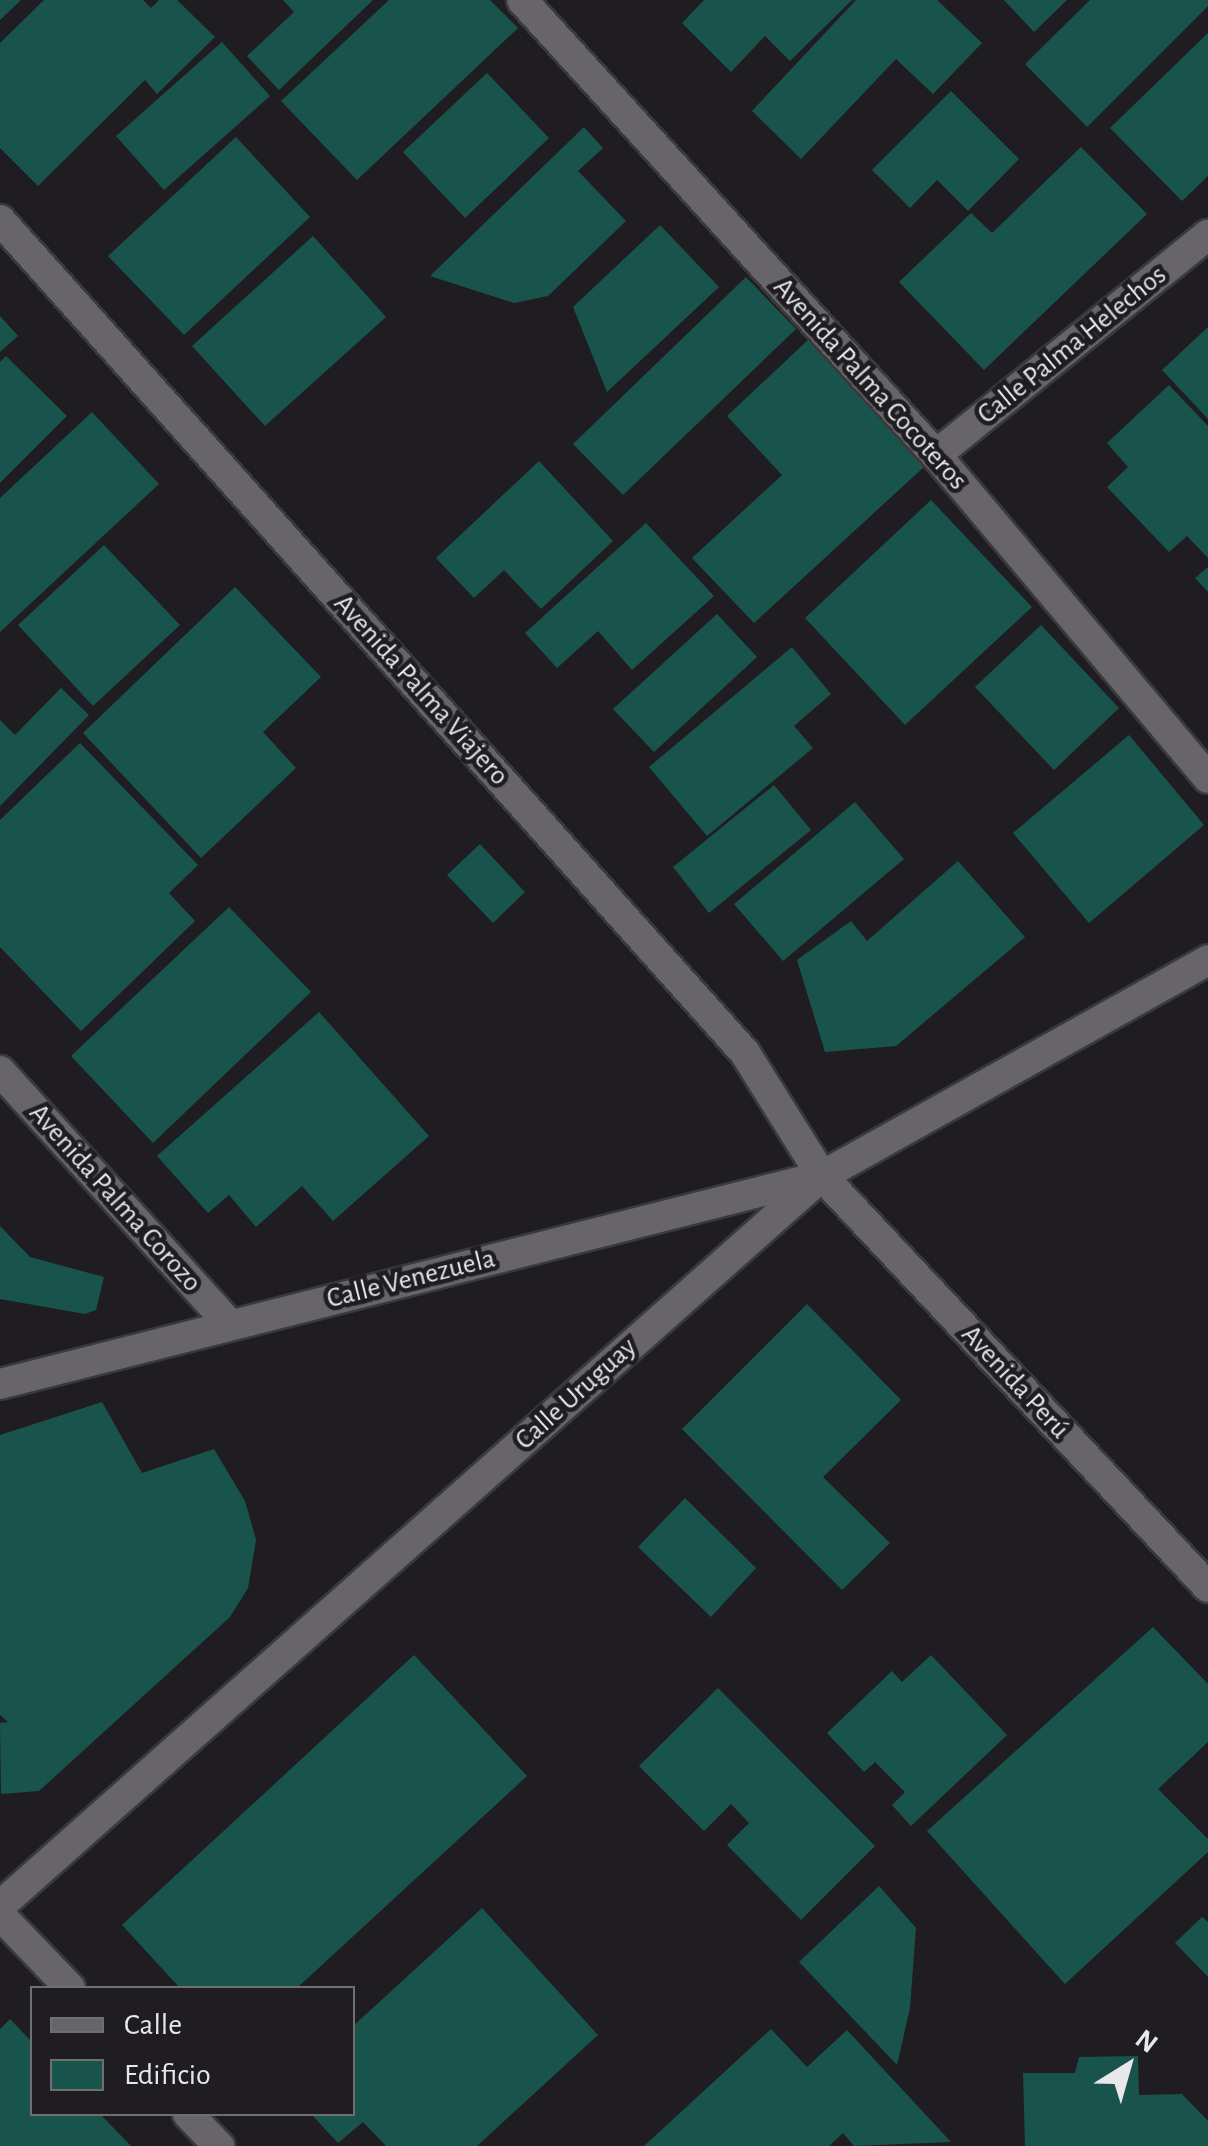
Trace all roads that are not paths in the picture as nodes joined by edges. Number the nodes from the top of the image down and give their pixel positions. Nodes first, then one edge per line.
1 (522, 0) edge
2 (0, 220) edge
3 (1208, 235) edge
4 (936, 455) junction
5 (1208, 778) edge
6 (1208, 960) edge
7 (0, 1071) edge
8 (822, 1176) junction
9 (230, 1325) junction
10 (0, 1384) edge
11 (1208, 1587) edge
12 (0, 1906) edge
13 (0, 1915) edge
14 (68, 1986) edge
15 (190, 2116) edge
16 (219, 2146) edge

1 - 4 street, Avenida Palma Cocoteros
2 - 8 street, Avenida Palma Viajero
3 - 4 street, Calle Palma Helechos
4 - 5 street, Avenida Palma Cocoteros
6 - 8 street, Calle Uruguay
7 - 9 street, Avenida Palma Corozo
8 - 9 street, Calle Venezuela
8 - 11 street, Avenida Perú
8 - 12 street, Calle Uruguay
9 - 10 street, Calle Venezuela
13 - 14 street
15 - 16 street

